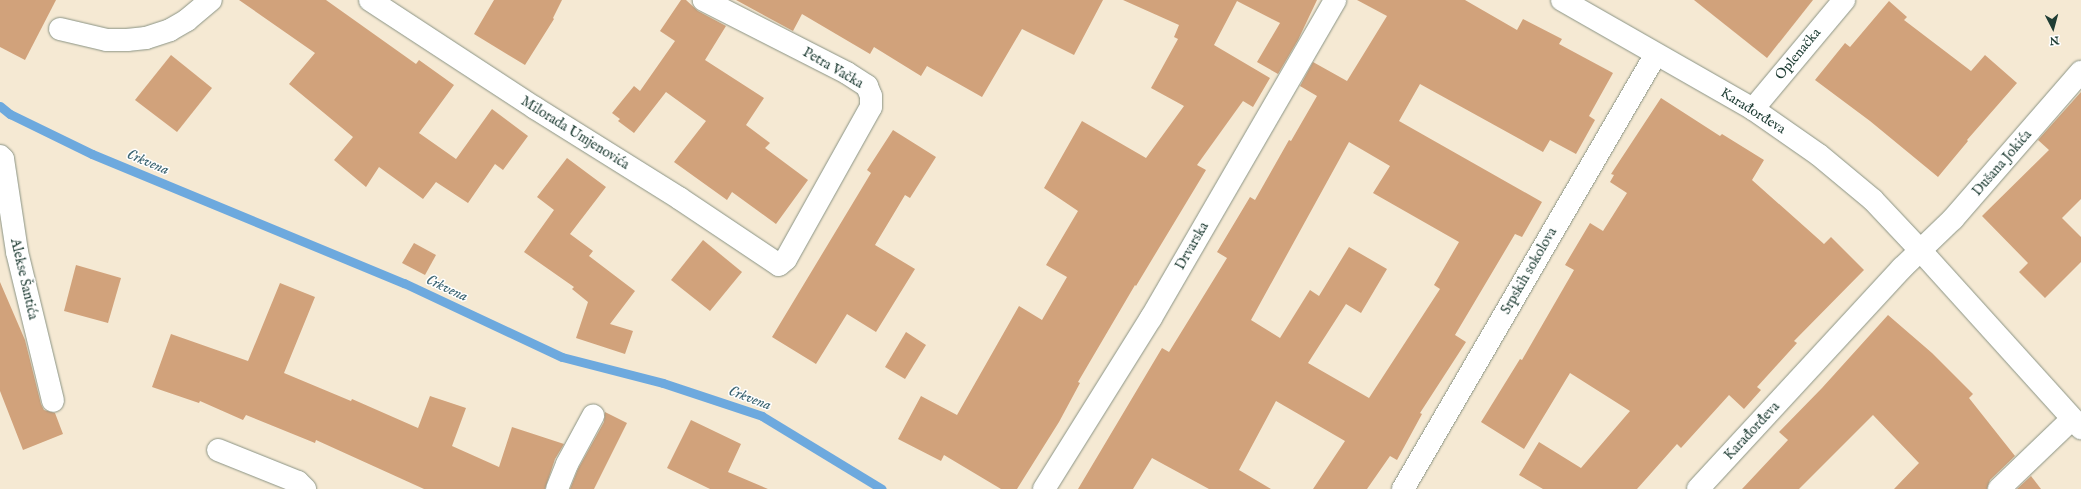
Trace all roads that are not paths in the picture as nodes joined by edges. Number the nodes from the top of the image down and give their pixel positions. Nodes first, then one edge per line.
1 (211, 0) edge
2 (370, 0) edge
3 (704, 0) edge
4 (1335, 0) edge
5 (1562, 0) edge
6 (1844, 0) edge
7 (60, 29) dead end
8 (1656, 54) junction
9 (2081, 72) edge
10 (1753, 109) junction
11 (0, 156) edge
12 (1921, 251) junction
13 (779, 265) joint
14 (53, 401) dead end
15 (592, 416) dead end
16 (2077, 424) edge
17 (218, 450) dead end
18 (305, 489) edge
19 (557, 489) edge
20 (1044, 489) edge
21 (1403, 489) edge
22 (1698, 489) edge
23 (1999, 489) edge

1 - 7 street
2 - 13 street, Milorada Umjenovića
3 - 13 street, Petra Vačka
4 - 20 street, Drvarska
5 - 8 street, Karađorđeva
6 - 10 street, Oplenačka
8 - 10 street, Karađorđeva
8 - 21 street, Srpskih sokolova
9 - 12 street, Dušana Jokića
10 - 12 street, Karađorđeva
11 - 14 street, Alekse Šantića
12 - 16 street, Karađorđeva
12 - 22 street, Karađorđeva
15 - 19 street
16 - 23 street
17 - 18 street

